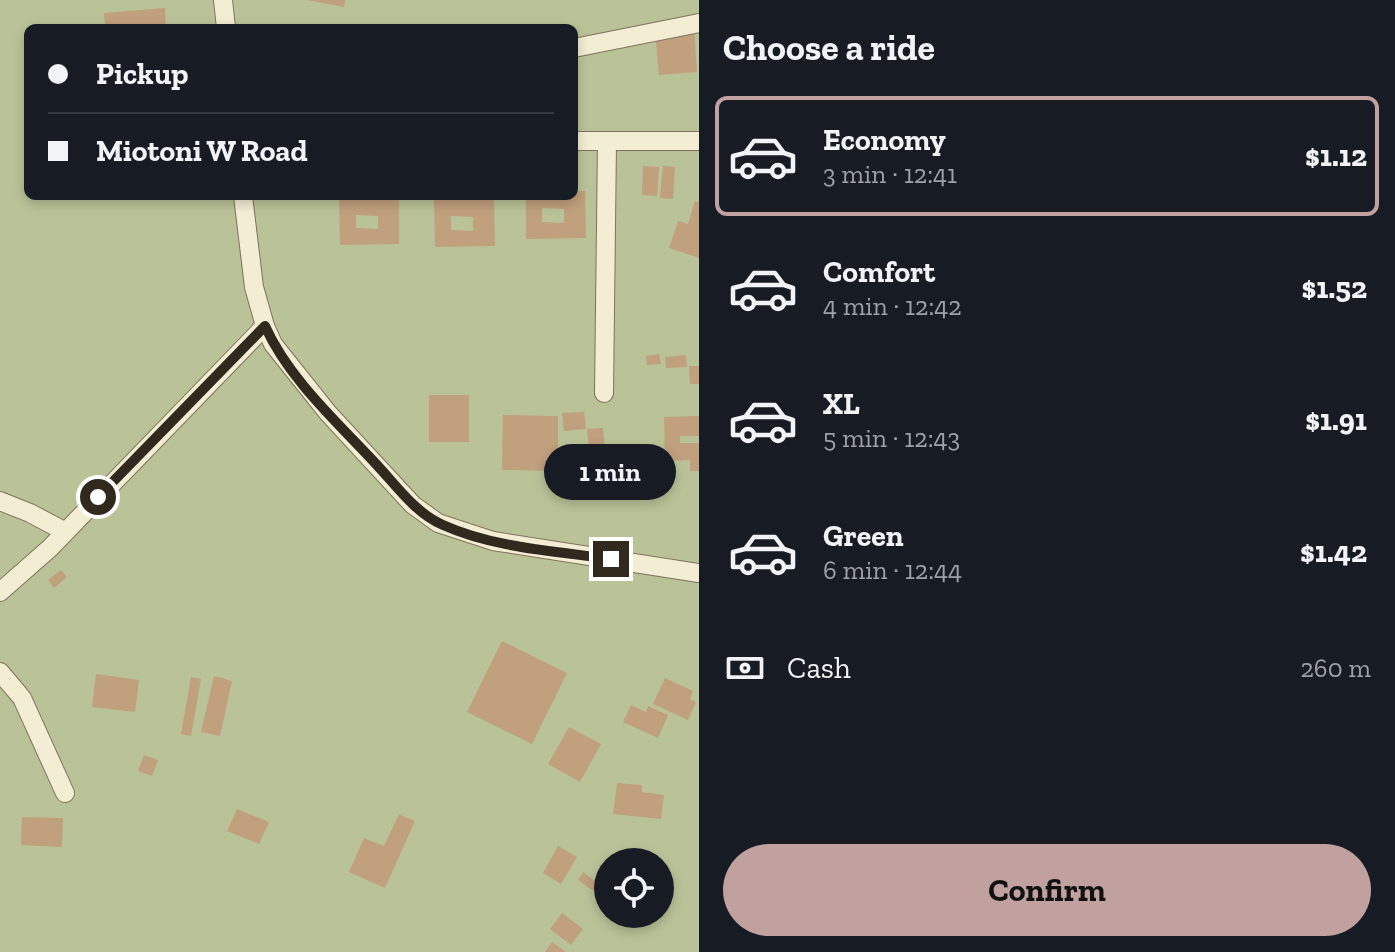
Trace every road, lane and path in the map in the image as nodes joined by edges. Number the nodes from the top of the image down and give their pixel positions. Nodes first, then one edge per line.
1 (223, 0) edge
2 (699, 23) edge
3 (226, 24) edge
4 (578, 47) edge
5 (578, 141) edge
6 (699, 141) edge
7 (607, 142) junction
8 (243, 200) edge
9 (265, 326) junction
10 (604, 393) dead end
11 (0, 501) edge
12 (64, 531) junction
13 (699, 573) edge
14 (0, 592) edge
15 (0, 672) edge
16 (65, 793) dead end

1 - 3 street
2 - 4 street
5 - 7 street
6 - 7 street
7 - 10 street
8 - 9 street
9 - 12 street
9 - 13 street
11 - 12 street
12 - 14 street
15 - 16 street

